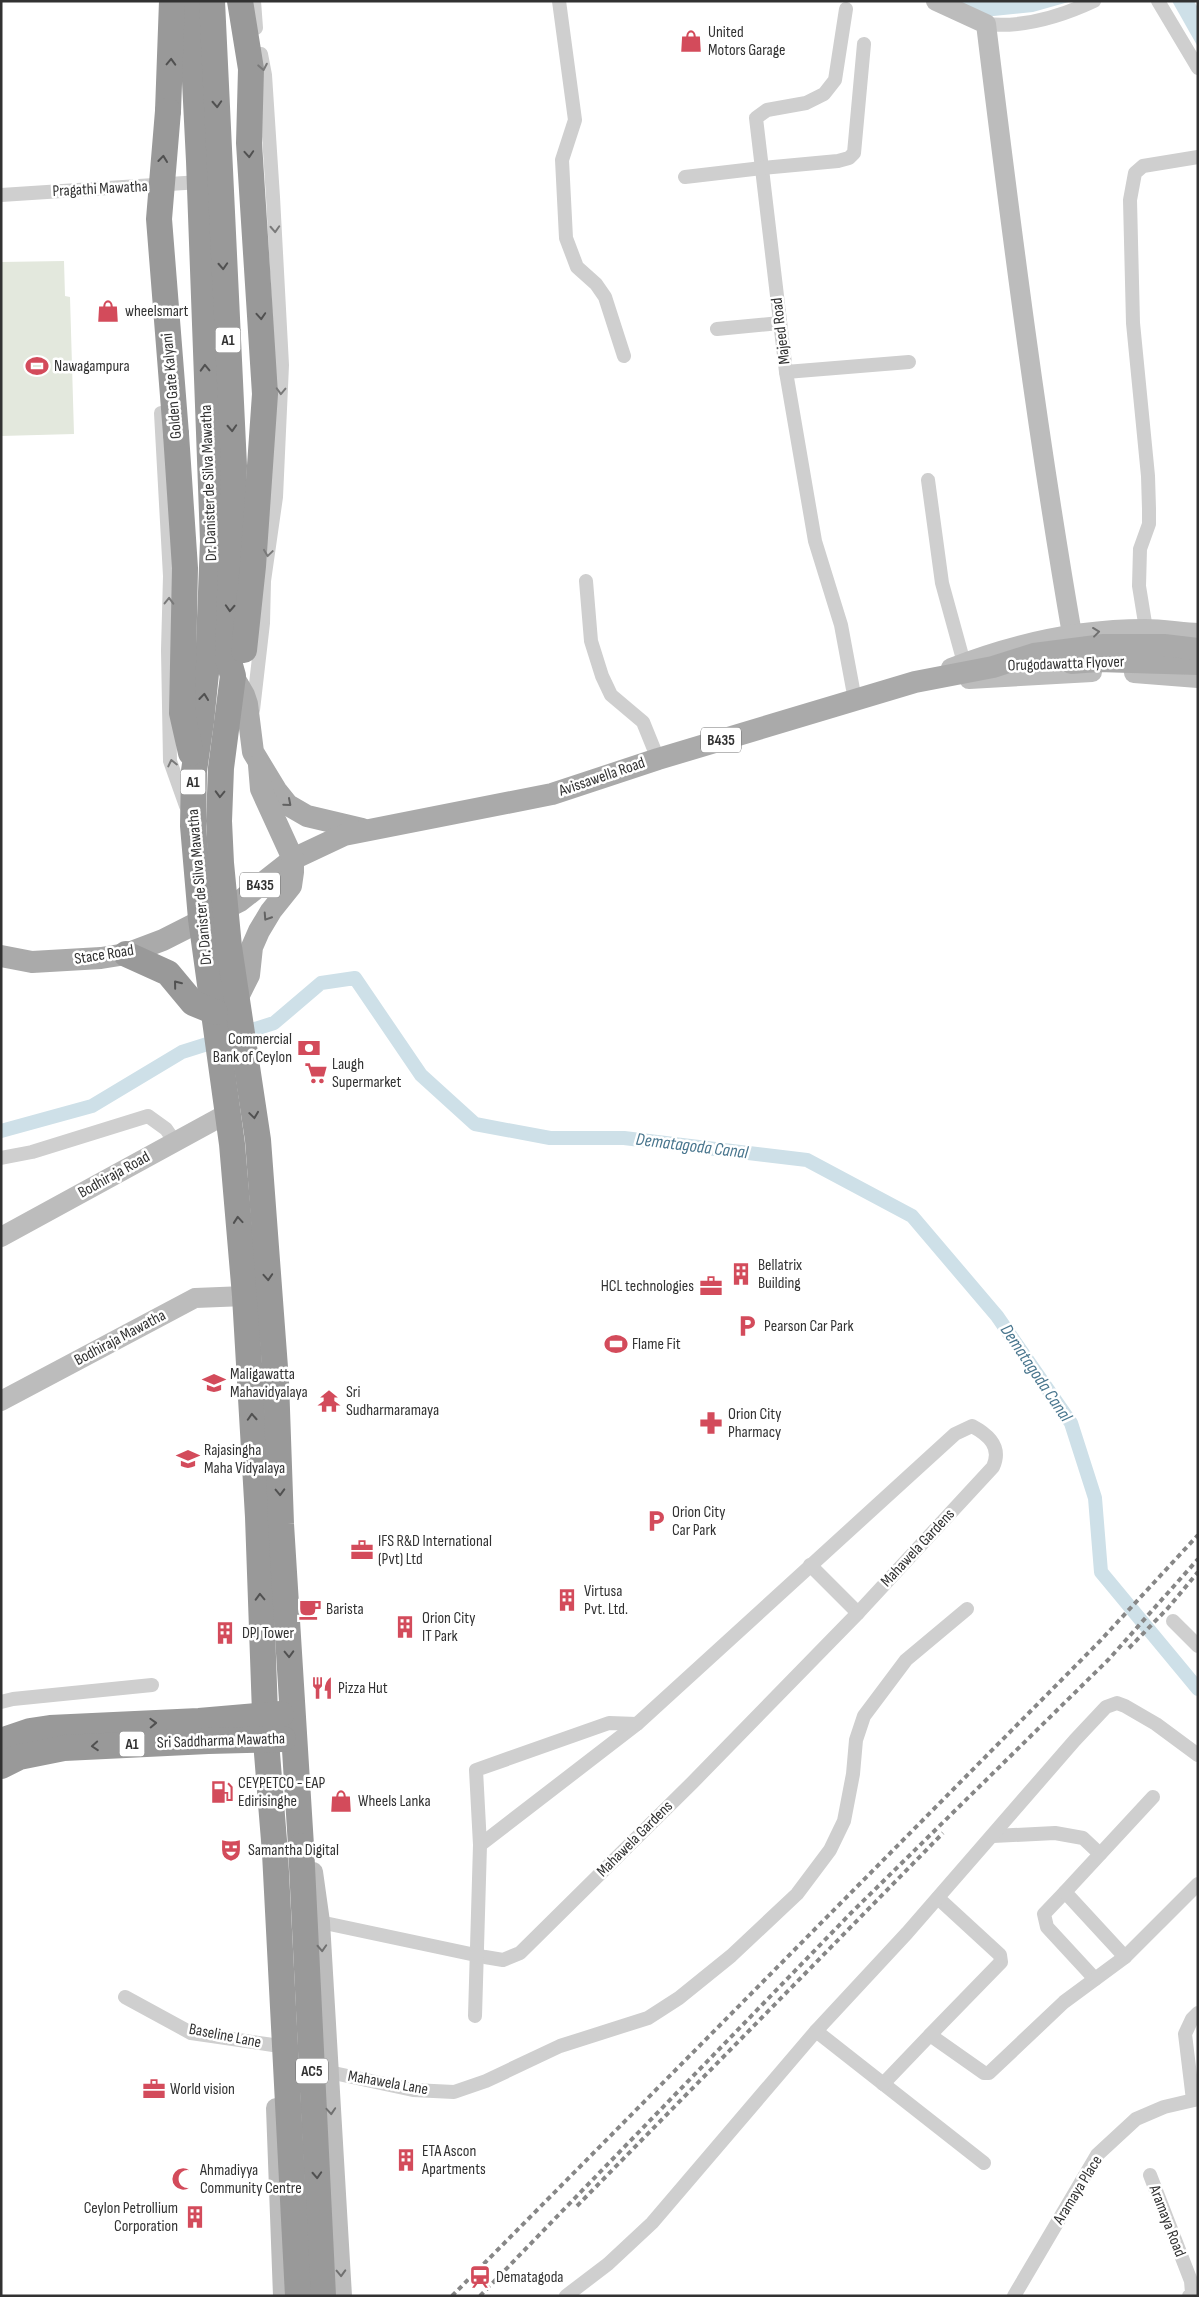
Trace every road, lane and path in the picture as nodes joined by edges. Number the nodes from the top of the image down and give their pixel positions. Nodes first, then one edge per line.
1 (172, 1) edge
2 (240, 1) edge
3 (254, 1) edge
4 (560, 1) edge
5 (936, 1) edge
6 (1094, 1) edge
7 (1158, 1) edge
8 (207, 6) edge
9 (846, 9) dead end
10 (986, 24) junction
11 (864, 44) dead end
12 (1198, 68) edge
13 (1198, 158) edge
14 (762, 168) junction
15 (686, 177) dead end
16 (200, 182) junction
17 (149, 186) junction
18 (1, 195) edge
19 (780, 323) junction
20 (717, 329) dead end
21 (624, 356) dead end
22 (910, 362) dead end
23 (786, 372) junction
24 (928, 480) dead end
25 (586, 581) dead end
26 (1146, 629) junction
27 (1198, 633) edge
28 (1072, 634) junction
29 (1198, 649) edge
30 (964, 663) junction
31 (1198, 664) edge
32 (993, 667) junction
33 (234, 676) junction
34 (1198, 678) edge
35 (915, 682) junction
36 (856, 700) junction
37 (250, 735) junction
38 (658, 759) junction
39 (259, 765) junction
40 (194, 771) junction
41 (193, 826) junction
42 (368, 830) junction
43 (293, 859) junction
44 (226, 909) junction
45 (201, 919) junction
46 (126, 954) junction
47 (1, 956) edge
48 (227, 1010) junction
49 (235, 1068) junction
50 (228, 1113) junction
51 (175, 1142) junction
52 (1, 1158) edge
53 (1, 1238) edge
54 (245, 1296) junction
55 (1, 1401) edge
56 (810, 1565) junction
57 (967, 1609) dead end
58 (858, 1613) junction
59 (1173, 1621) dead end
60 (1198, 1646) edge
61 (152, 1685) dead end
62 (1, 1702) edge
63 (637, 1724) junction
64 (265, 1728) junction
65 (294, 1738) junction
66 (1, 1741) edge
67 (1198, 1755) edge
68 (1, 1766) edge
69 (269, 1773) junction
70 (1153, 1797) dead end
71 (993, 1836) junction
72 (480, 1846) junction
73 (1100, 1854) junction
74 (1198, 1884) edge
75 (1065, 1892) junction
76 (938, 1898) junction
77 (320, 1922) junction
78 (476, 1955) junction
79 (1125, 1957) junction
80 (1095, 1979) junction
81 (125, 1998) dead end
82 (475, 2016) dead end
83 (1196, 2017) edge
84 (816, 2031) junction
85 (930, 2035) junction
86 (273, 2044) junction
87 (329, 2072) junction
88 (883, 2084) junction
89 (1195, 2100) edge
90 (984, 2163) dead end
91 (1150, 2175) dead end
92 (280, 2237) junction
93 (340, 2237) junction
94 (283, 2296) edge
95 (298, 2296) edge
96 (323, 2296) edge
97 (342, 2296) edge
98 (566, 2296) edge
99 (1014, 2296) edge
100 (1189, 2296) edge

40 -> 1 highway, Golden Gate Kalyani, bridge
2 -> 33 highway
3 -> 37 street
4 - 21 street
5 - 10 street
6 - 10 street
7 - 12 street
8 - 16 highway, Dr. Danister de Silva Mawatha / A1
8 -> 33 highway, Dr. Danister de Silva Mawatha / A1
9 - 14 street, Majeed Road
10 - 28 street
11 - 14 street
13 - 26 street
14 - 15 street
14 - 19 street, Majeed Road
16 - 17 street, Pragathi Mawatha
40 -> 16 highway, Dr. Danister de Silva Mawatha / A1
17 - 18 street, Pragathi Mawatha
41 -> 17 street
19 - 20 street
19 - 23 street, Majeed Road
22 - 23 street
23 - 36 street, Majeed Road
24 - 30 street
25 - 38 street
26 - 27 street
28 -> 26 street
28 - 30 street
29 - 32 main road, Orugodawatta Flyover / B435
30 - 35 street
31 - 32 main road, Orugodawatta Flyover / B435
32 - 35 main road, Avissawella Road / B435
33 - 37 main road
33 -> 44 highway, Dr. Danister de Silva Mawatha / A1
34 - 35 street
35 - 36 main road, Avissawella Road / B435
36 - 38 main road, Avissawella Road / B435
37 - 39 main road
38 - 42 main road, Avissawella Road / B435
39 -> 42 main road
39 - 43 main road
40 - 41 highway, Dr. Danister de Silva Mawatha / A1
41 - 45 highway, Dr. Danister de Silva Mawatha / A1
42 - 43 main road, Avissawella Road / B435
43 - 44 main road, Avissawella Road / B435
43 -> 48 main road
44 - 45 main road, Stace Road
44 - 48 highway, Dr. Danister de Silva Mawatha / A1
45 - 46 main road, Stace Road
45 - 48 highway, Dr. Danister de Silva Mawatha / A1
46 - 47 main road, Stace Road
48 -> 46 highway
48 - 49 highway, Dr. Danister de Silva Mawatha / A1
49 - 50 highway, Dr. Danister de Silva Mawatha / A1
49 -> 65 highway, Dr. Danister de Silva Mawatha / A1
50 - 51 street, Bodhiraja Road
54 -> 50 highway, Dr. Danister de Silva Mawatha / A1
51 - 52 street
51 - 53 street, Bodhiraja Road
54 - 55 street, Bodhiraja Mawatha
64 -> 54 highway, Dr. Danister de Silva Mawatha / A1
56 - 58 street
56 - 58 street, Mahawela Gardens
56 - 63 street, Mahawela Gardens
57 - 87 street, Mahawela Lane
58 - 78 street, Mahawela Gardens
59 - 60 street
61 - 62 street
63 - 72 street, Mahawela Gardens
63 - 72 street
64 - 65 highway, Sri Saddharma Mawatha / A1
66 -> 64 highway, Sri Saddharma Mawatha / A1
64 -> 68 highway, Sri Saddharma Mawatha / A1
64 - 69 highway, AC5
65 - 77 street
65 -> 96 highway, AC5, bridge
67 - 71 street
69 - 86 street
69 - 95 highway, AC5, bridge
70 - 73 street
71 - 73 street
71 - 76 street
72 - 78 street
73 - 75 street
74 - 79 street
75 - 79 street
75 - 80 street
76 - 84 street
76 - 85 street
77 - 78 street, Mahawela Gardens
77 -> 87 street
78 - 82 street
79 - 80 street
80 - 85 street
81 - 86 street, Baseline Lane
83 - 89 street
84 - 88 street
84 - 98 street
85 - 88 street
86 - 92 street
87 -> 93 street
88 - 90 street
89 - 99 street, Aramaya Place
91 - 100 street, Aramaya Road
92 - 93 street
92 - 94 street
93 -> 97 street

